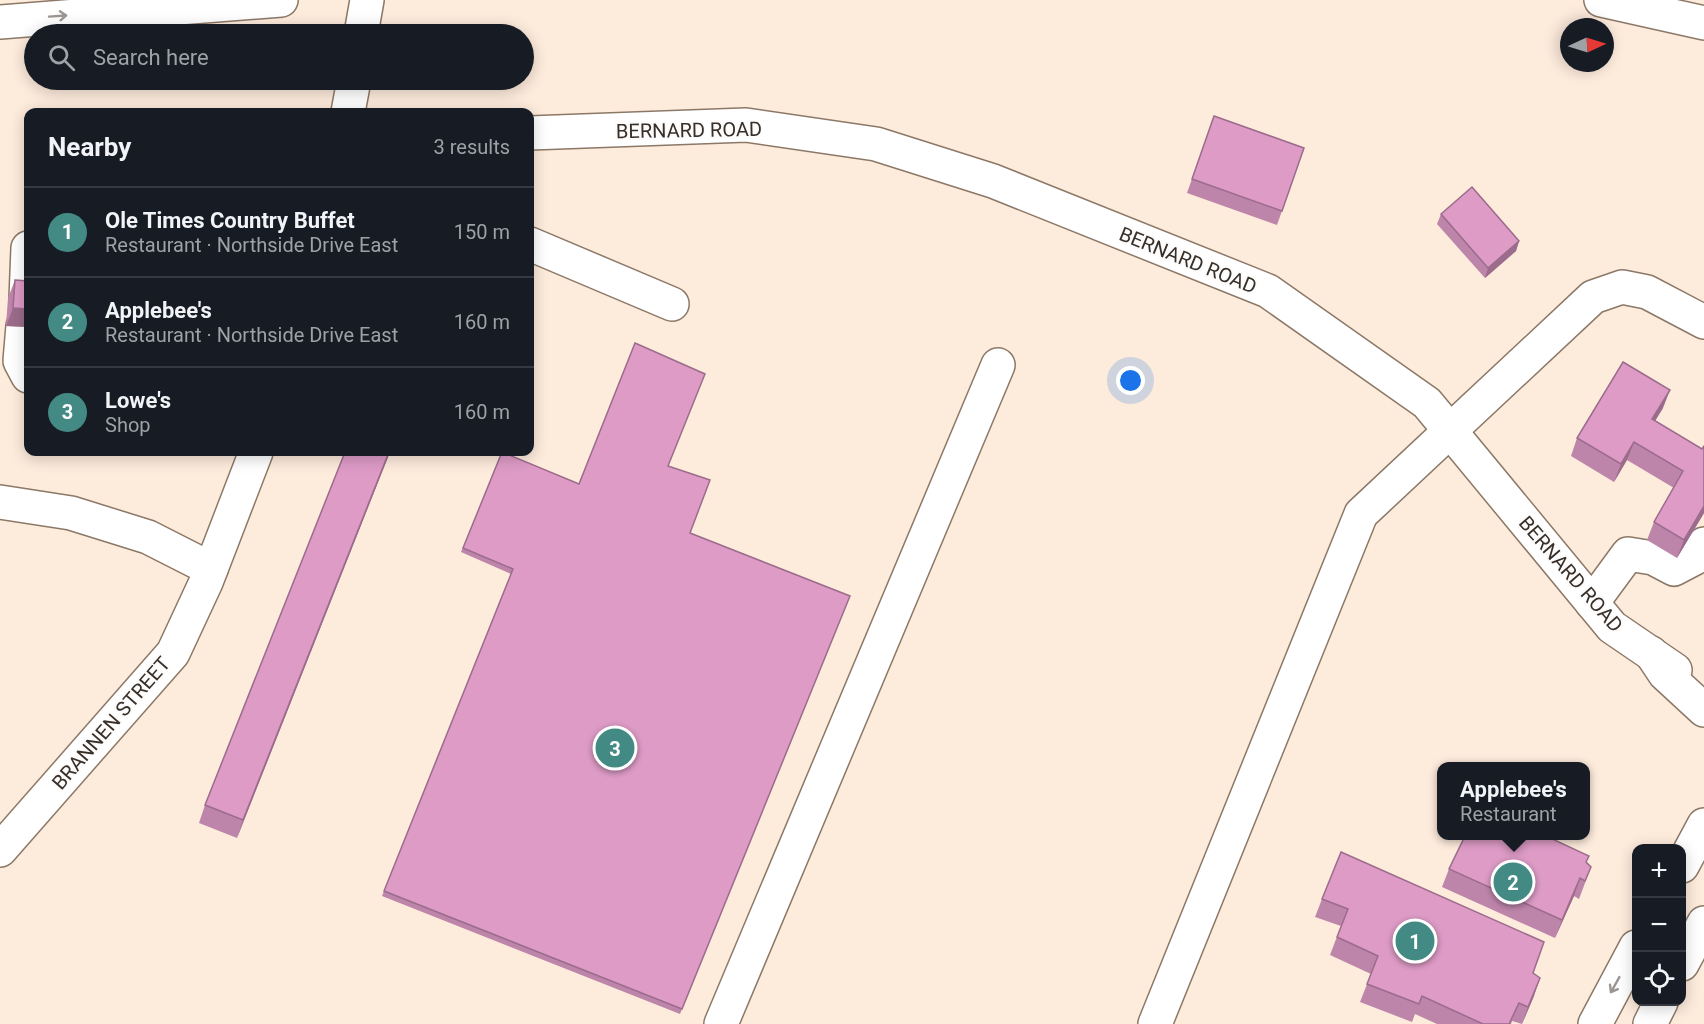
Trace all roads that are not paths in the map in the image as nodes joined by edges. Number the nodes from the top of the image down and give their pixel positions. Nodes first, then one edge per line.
1 (280, 0) edge
2 (367, 0) edge
3 (1600, 0) edge
4 (1618, 0) edge
5 (1704, 8) edge
6 (0, 22) edge
7 (1704, 23) edge
8 (363, 24) edge
9 (534, 133) edge
10 (534, 246) edge
11 (672, 304) dead end
12 (1704, 322) edge
13 (24, 323) edge
14 (998, 365) dead end
15 (24, 369) edge
16 (1450, 431) junction
17 (254, 456) edge
18 (0, 502) edge
19 (1704, 544) edge
20 (211, 569) junction
21 (1592, 603) junction
22 (1651, 653) junction
23 (1704, 689) edge
24 (1704, 710) edge
25 (1704, 800) edge
26 (1694, 844) edge
27 (0, 850) edge
28 (1704, 923) edge
29 (1633, 952) edge
30 (1686, 957) edge
31 (721, 1024) edge
32 (1155, 1024) edge
33 (1595, 1024) edge

6 -> 1 main road
2 - 8 main road
3 - 7 main road
4 - 5 main road
9 - 16 main road, BERNARD ROAD
10 - 11 main road
12 - 16 main road
13 - 15 main road
14 - 31 main road
16 - 21 main road, BERNARD ROAD
16 - 32 main road
17 - 20 main road, BRANNEN STREET
18 - 20 main road
19 - 21 main road
20 - 27 main road, BRANNEN STREET
21 - 22 main road, BERNARD ROAD
22 - 23 main road, BERNARD ROAD
22 - 24 main road
25 - 26 main road
28 - 30 main road
29 -> 33 main road

